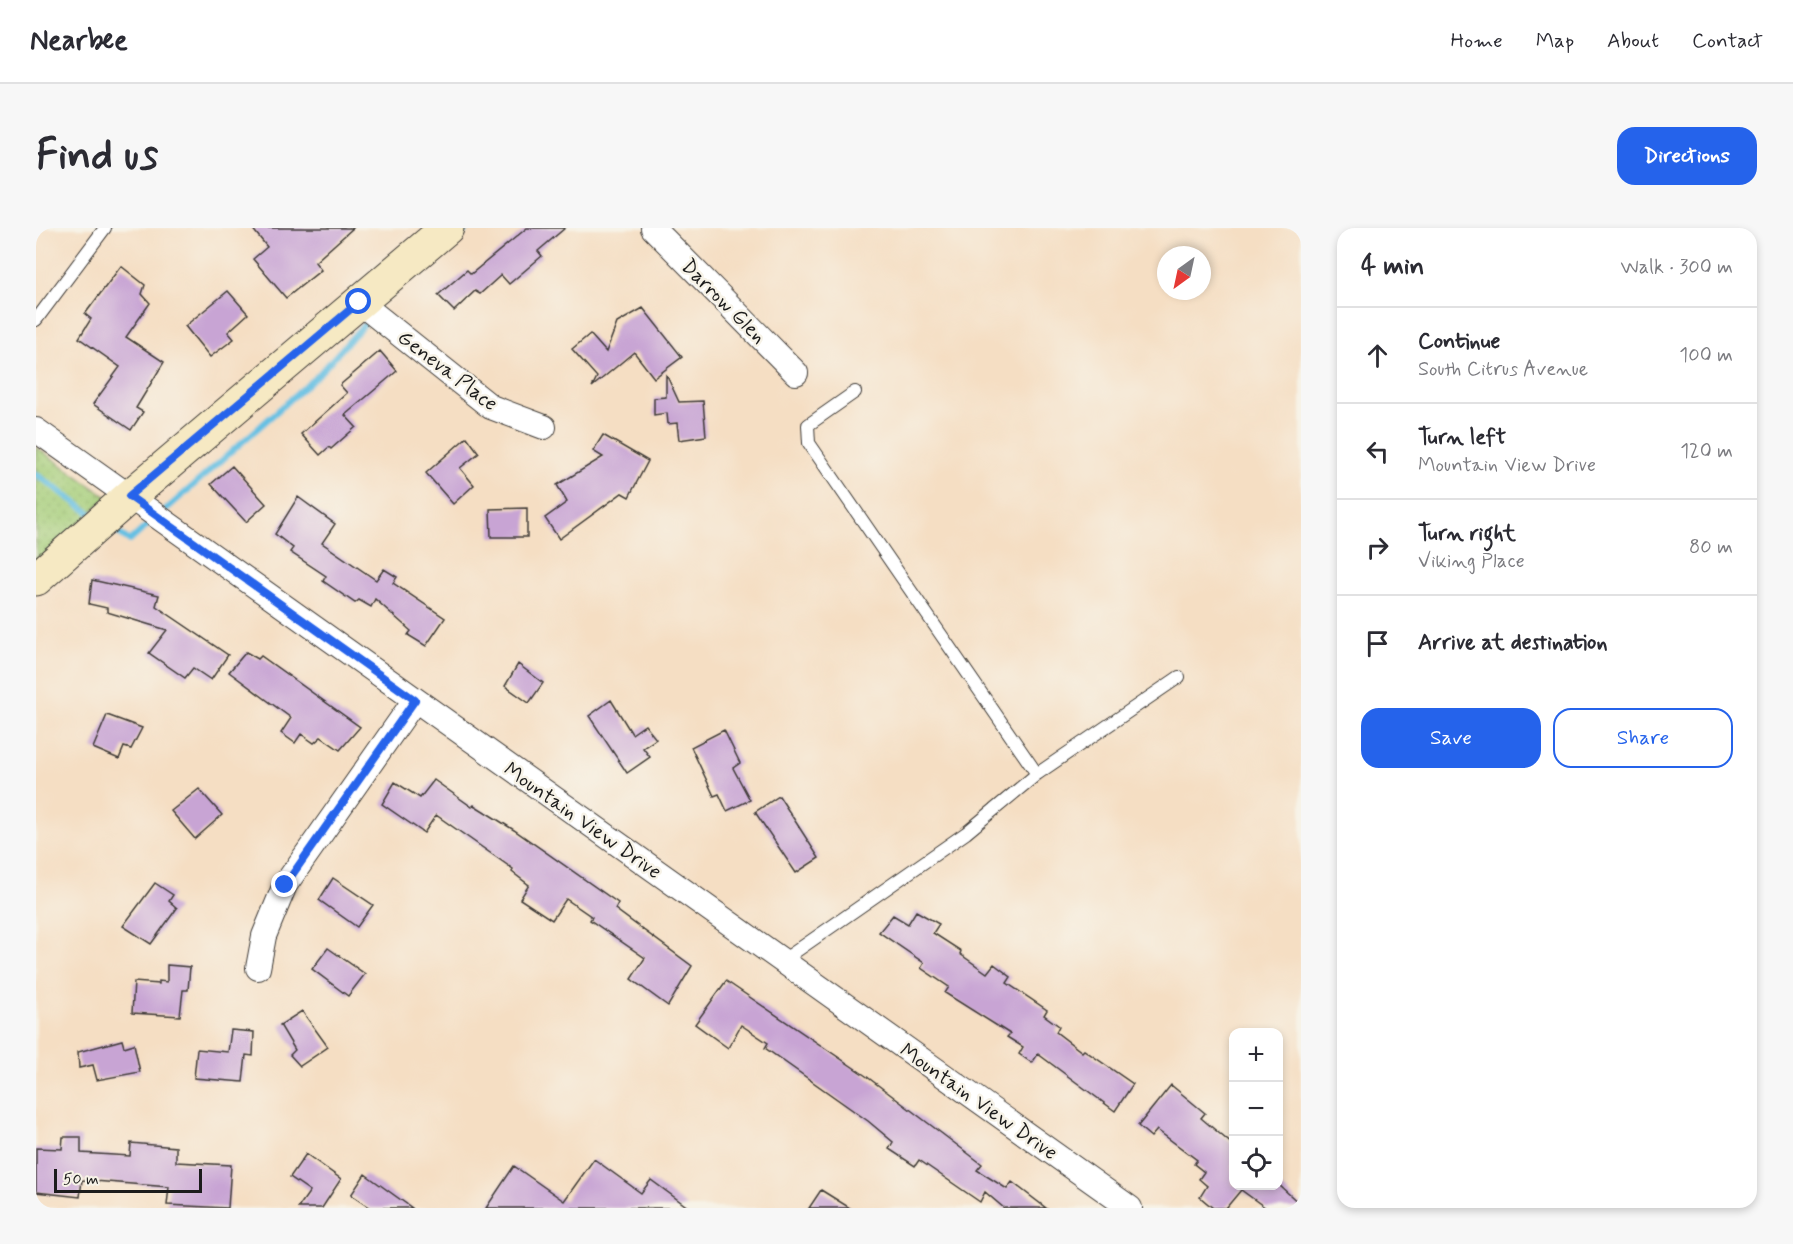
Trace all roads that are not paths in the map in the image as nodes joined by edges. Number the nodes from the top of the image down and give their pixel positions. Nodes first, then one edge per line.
1 (105, 228) edge
2 (447, 228) edge
3 (652, 228) edge
4 (359, 302) junction
5 (36, 321) edge
6 (796, 373) dead end
7 (855, 392) dead end
8 (544, 427) dead end
9 (36, 430) edge
10 (129, 496) junction
11 (36, 579) edge
12 (1179, 677) dead end
13 (415, 700) junction
14 (1037, 774) junction
15 (782, 961) junction
16 (258, 968) dead end
17 (1130, 1208) edge

1 - 5 lane
2 - 4 street
3 - 6 street, Darrow Glen
4 - 8 street, Geneva Place
4 - 10 street
7 - 14 lane
9 - 10 street, Mountain View Drive
10 - 11 street
10 - 13 street, Mountain View Drive
12 - 14 lane
13 - 15 street, Mountain View Drive
13 - 16 street
14 - 15 lane
15 - 17 street, Mountain View Drive

